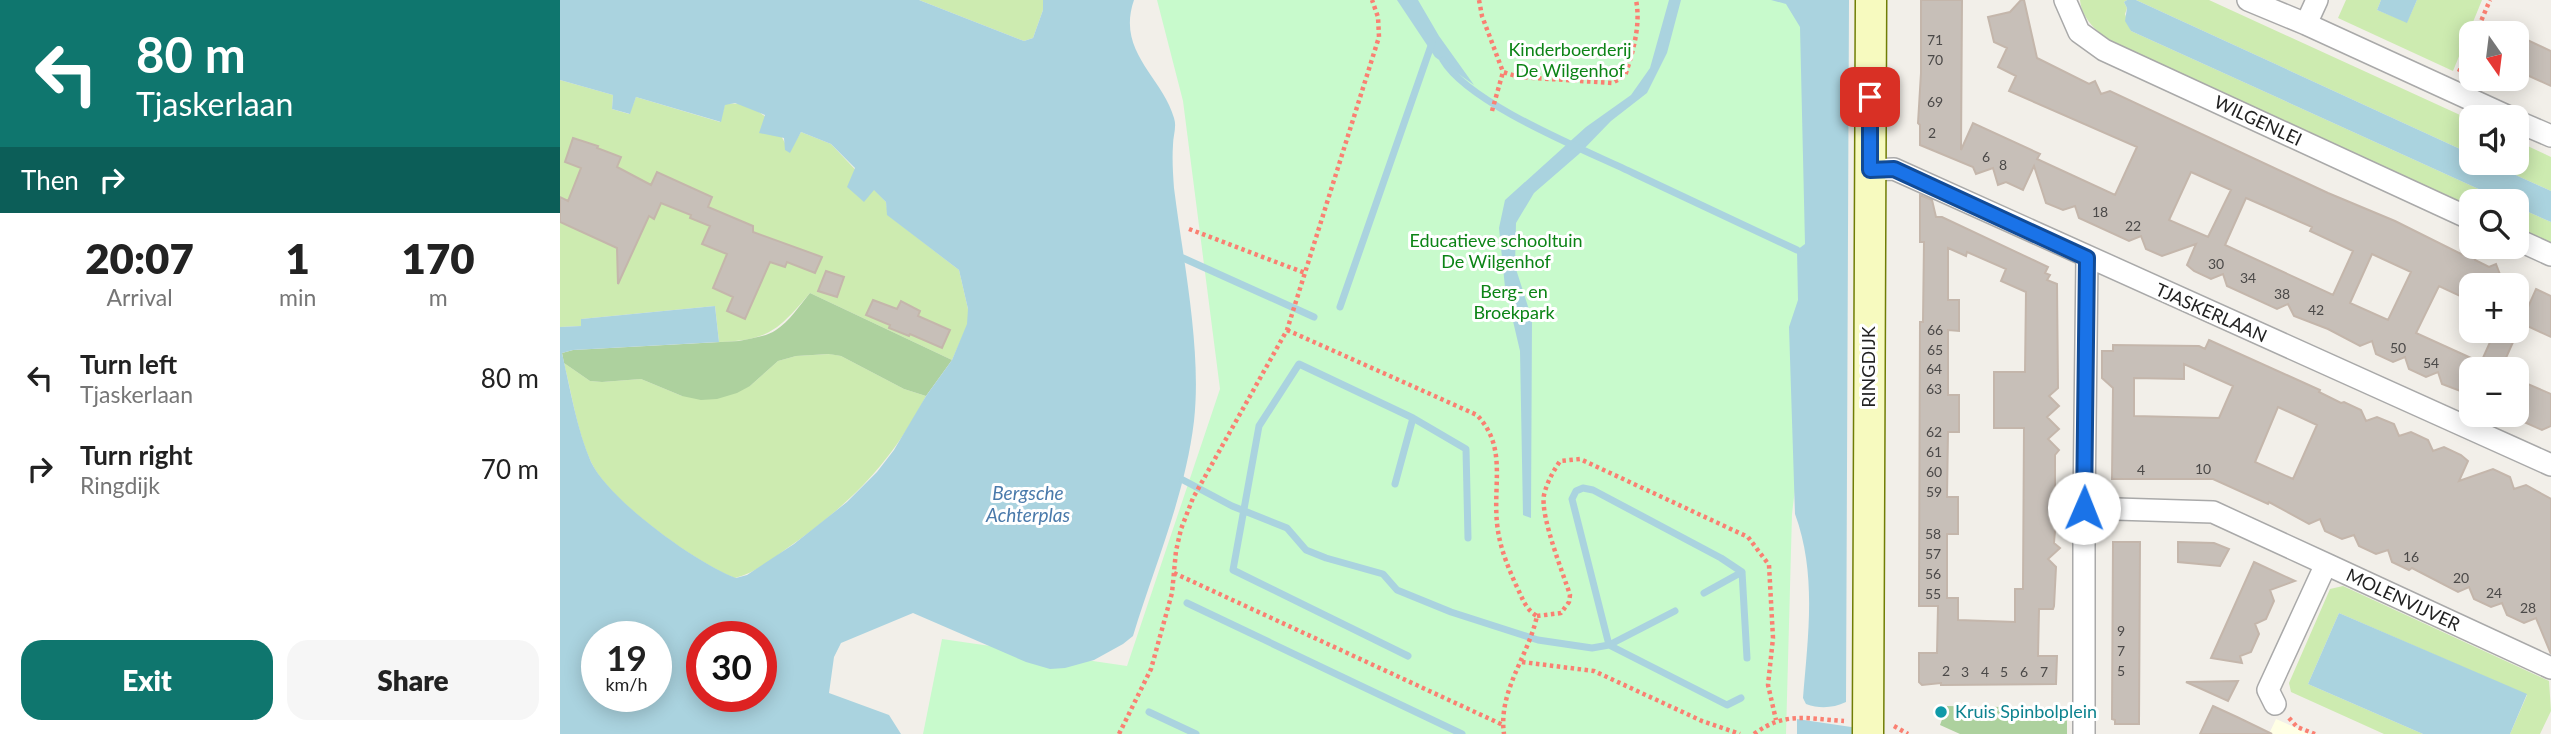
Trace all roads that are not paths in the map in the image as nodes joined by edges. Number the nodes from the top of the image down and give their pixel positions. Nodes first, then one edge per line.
1 (1871, 0) edge
2 (2065, 0) edge
3 (2248, 0) edge
4 (2317, 0) edge
5 (2306, 24) junction
6 (2482, 105) edge
7 (2529, 127) edge
8 (2551, 136) edge
9 (1870, 170) junction
10 (2459, 213) edge
11 (2529, 246) edge
12 (2551, 255) edge
13 (2087, 258) junction
14 (2551, 465) edge
15 (2084, 508) junction
16 (2326, 564) junction
17 (2551, 668) edge
18 (2274, 704) road end
19 (1872, 727) edge
20 (2084, 734) edge

1 - 9 street, RINGDIJK
2 - 10 street, WILGENLEI
3 - 5 street
4 - 5 street
5 - 6 street
7 - 8 street
9 - 13 street, TJASKERLAAN
9 - 19 street, RINGDIJK
11 - 12 street
13 - 14 street, TJASKERLAAN
13 - 15 street
15 - 16 street
15 - 20 street
16 - 17 street, MOLENVIJVER
16 - 18 street, MOLENVIJVER

